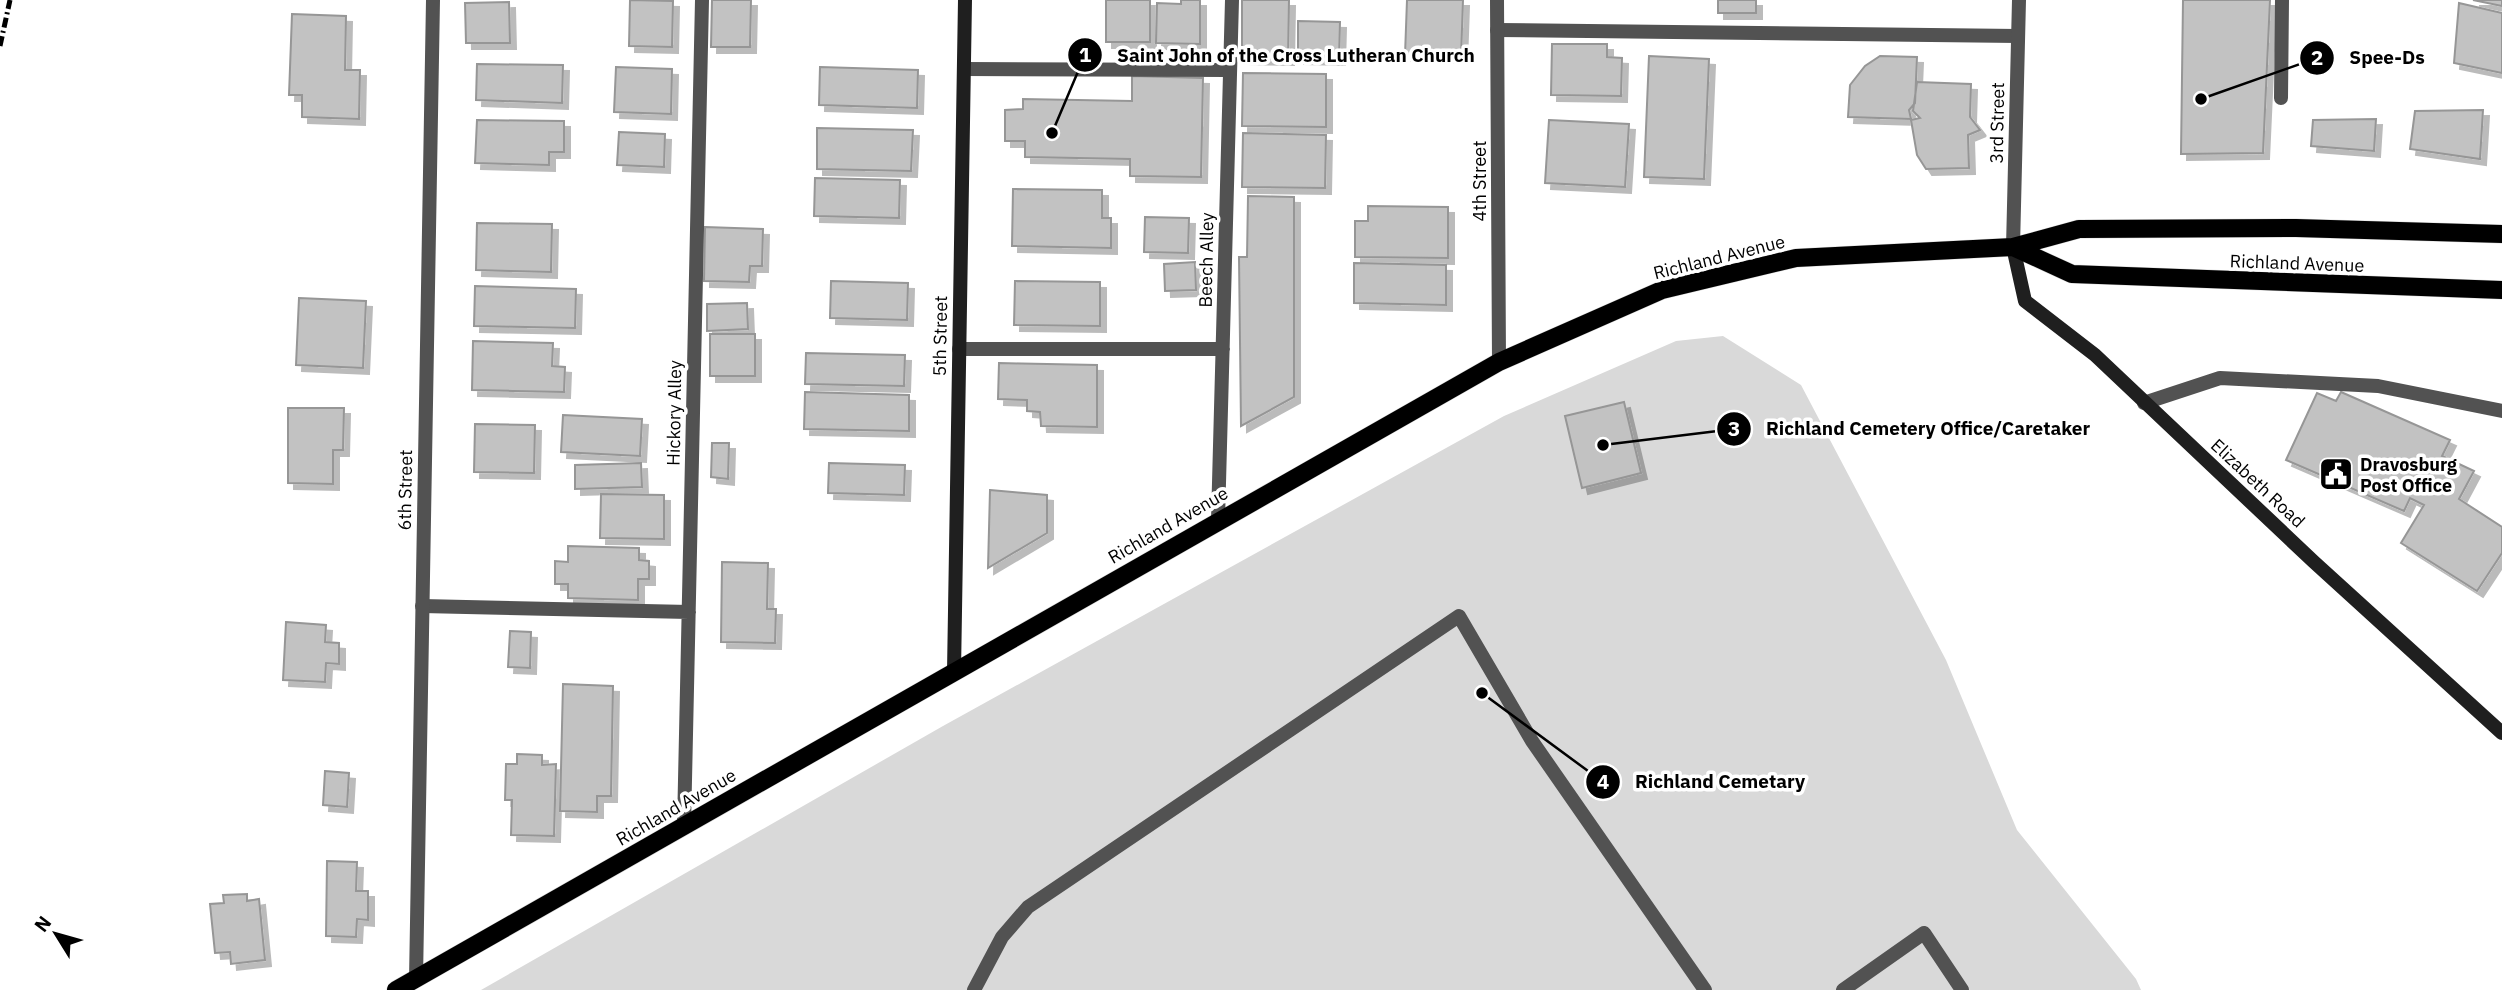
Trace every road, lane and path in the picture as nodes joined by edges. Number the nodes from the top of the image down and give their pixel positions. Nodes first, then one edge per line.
1 (433, 0) edge
2 (702, 0) edge
3 (965, 0) edge
4 (1232, 0) edge
5 (1497, 0) edge
6 (2019, 0) edge
7 (2282, 0) edge
8 (1497, 30) junction
9 (2018, 36) junction
10 (964, 69) junction
11 (1229, 70) junction
12 (2281, 98) dead end
13 (2502, 234) edge
14 (2013, 247) junction
15 (2502, 290) edge
16 (959, 349) junction
17 (1223, 349) junction
18 (1499, 362) junction
19 (2144, 403) junction
20 (2502, 411) edge
21 (1219, 520) junction
22 (422, 607) junction
23 (689, 612) junction
24 (954, 672) junction
25 (2502, 733) edge
26 (684, 826) junction
27 (416, 980) junction
28 (396, 990) edge
29 (974, 990) edge
30 (1705, 990) edge
31 (1843, 990) edge
32 (1962, 990) edge

1 - 22 street, 6th Street
2 - 23 street, Hickory Alley
3 - 10 main road, 5th Street
4 - 11 street, Beech Alley
5 - 8 street, 4th Street
6 - 9 street, 3rd Street
7 - 12 street
8 - 9 street
8 - 18 street, 4th Street
9 - 14 street, 3rd Street
10 - 11 street
10 - 16 main road, 5th Street
11 - 17 street, Beech Alley
13 - 14 main road, Richland Avenue
14 - 15 main road, Richland Avenue
14 - 18 main road, Richland Avenue
14 - 19 main road, Elizabeth Road
16 - 17 street
16 - 24 main road, 5th Street
17 - 21 street, Beech Alley
18 - 21 main road, Richland Avenue
19 - 20 street
19 - 25 main road, Elizabeth Road
21 - 24 main road, Richland Avenue
22 - 23 street
22 - 27 street, 6th Street
23 - 26 street, Hickory Alley
24 - 26 main road, Richland Avenue
26 - 27 main road, Richland Avenue
27 - 28 main road, Richland Avenue
29 - 30 street
31 - 32 street

